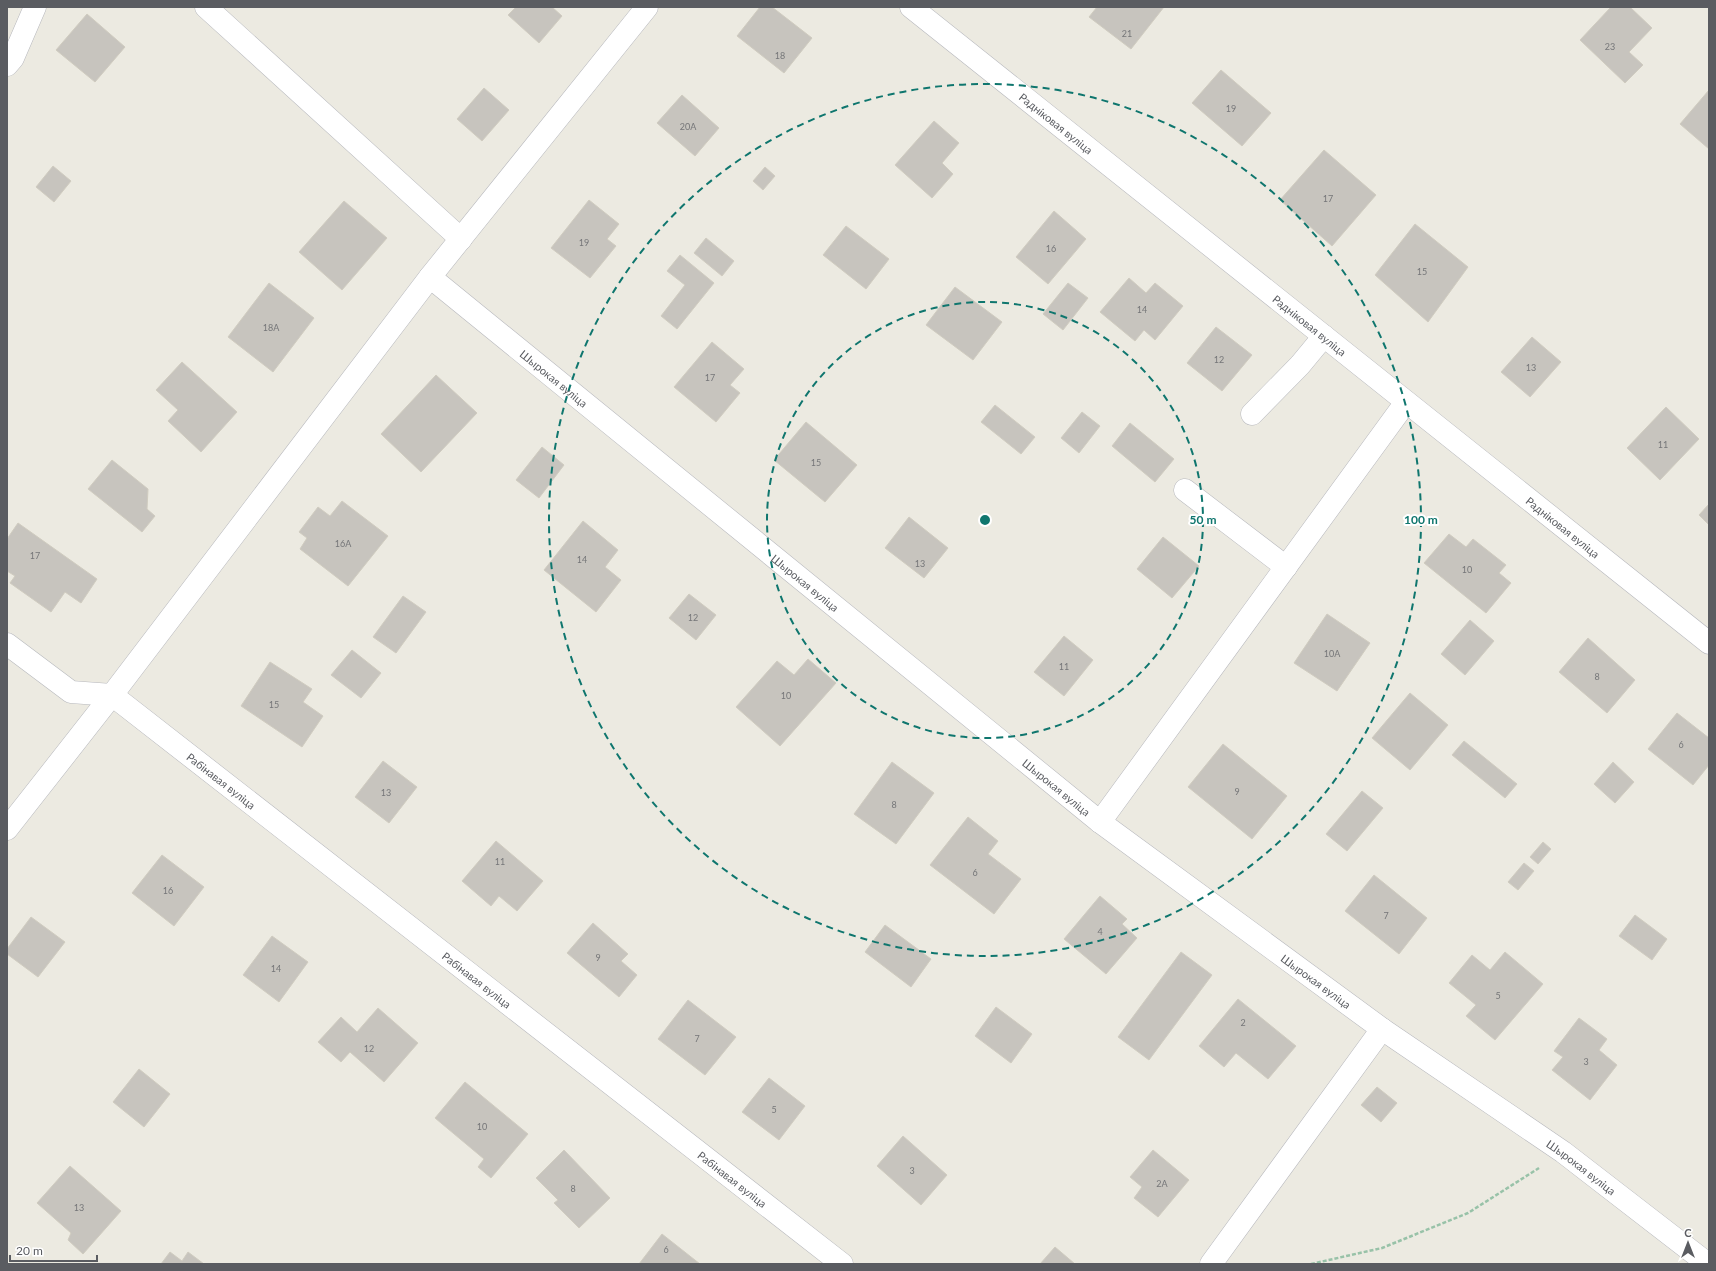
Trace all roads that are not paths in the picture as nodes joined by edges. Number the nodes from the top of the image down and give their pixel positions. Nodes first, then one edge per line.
1 (35, 7) edge
2 (206, 7) edge
3 (647, 7) edge
4 (911, 7) edge
5 (7, 65) edge
6 (461, 239) junction
7 (430, 277) junction
8 (1324, 336) junction
9 (1406, 402) junction
10 (1252, 414) dead end
11 (1184, 490) dead end
12 (1286, 568) junction
13 (1709, 643) edge
14 (7, 644) edge
15 (112, 695) junction
16 (1100, 822) junction
17 (7, 829) edge
18 (1382, 1029) junction
19 (842, 1264) edge
20 (1211, 1264) edge
21 (1708, 1264) edge

1 - 5 street
2 - 6 street
3 - 6 street
4 - 8 street, Радніковая вуліца
6 - 7 street
7 - 15 street
7 - 16 street, Шырокая вуліца
8 - 9 street, Радніковая вуліца
8 - 10 street
9 - 12 street
9 - 13 street, Радніковая вуліца
11 - 12 street
12 - 16 street
14 - 15 street
15 - 17 street
15 - 19 street, Рабінавая вуліца
16 - 18 street, Шырокая вуліца
18 - 20 street
18 - 21 street, Шырокая вуліца

